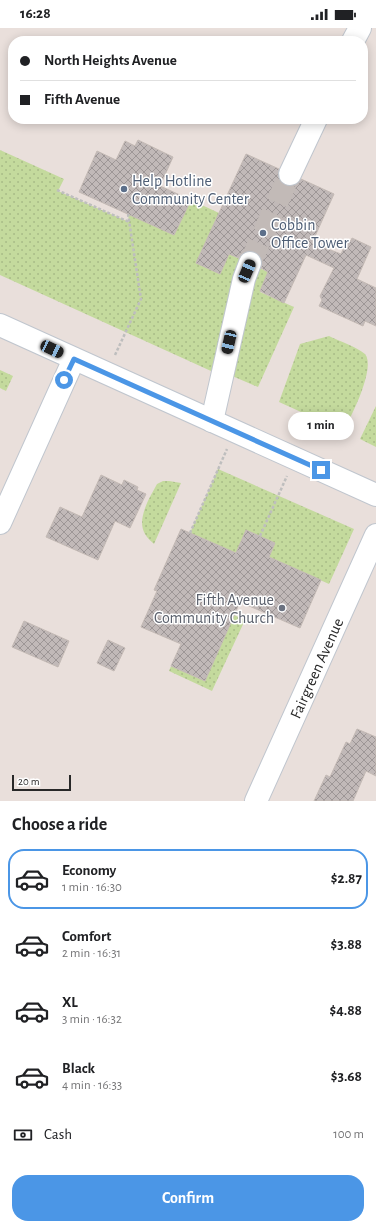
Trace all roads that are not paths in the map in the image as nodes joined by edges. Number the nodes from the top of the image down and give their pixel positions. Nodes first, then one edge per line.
1 (314, 124) edge
2 (290, 174) tunnel mouth
3 (250, 263) tunnel mouth
4 (0, 325) edge
5 (74, 359) junction
6 (212, 421) junction
7 (376, 495) edge
8 (0, 523) edge
9 (376, 535) edge
10 (256, 801) edge

1 - 2 street
3 - 6 street
4 - 5 street
5 - 6 street
5 - 8 street
6 - 7 street
9 - 10 street, Fairgreen Avenue

